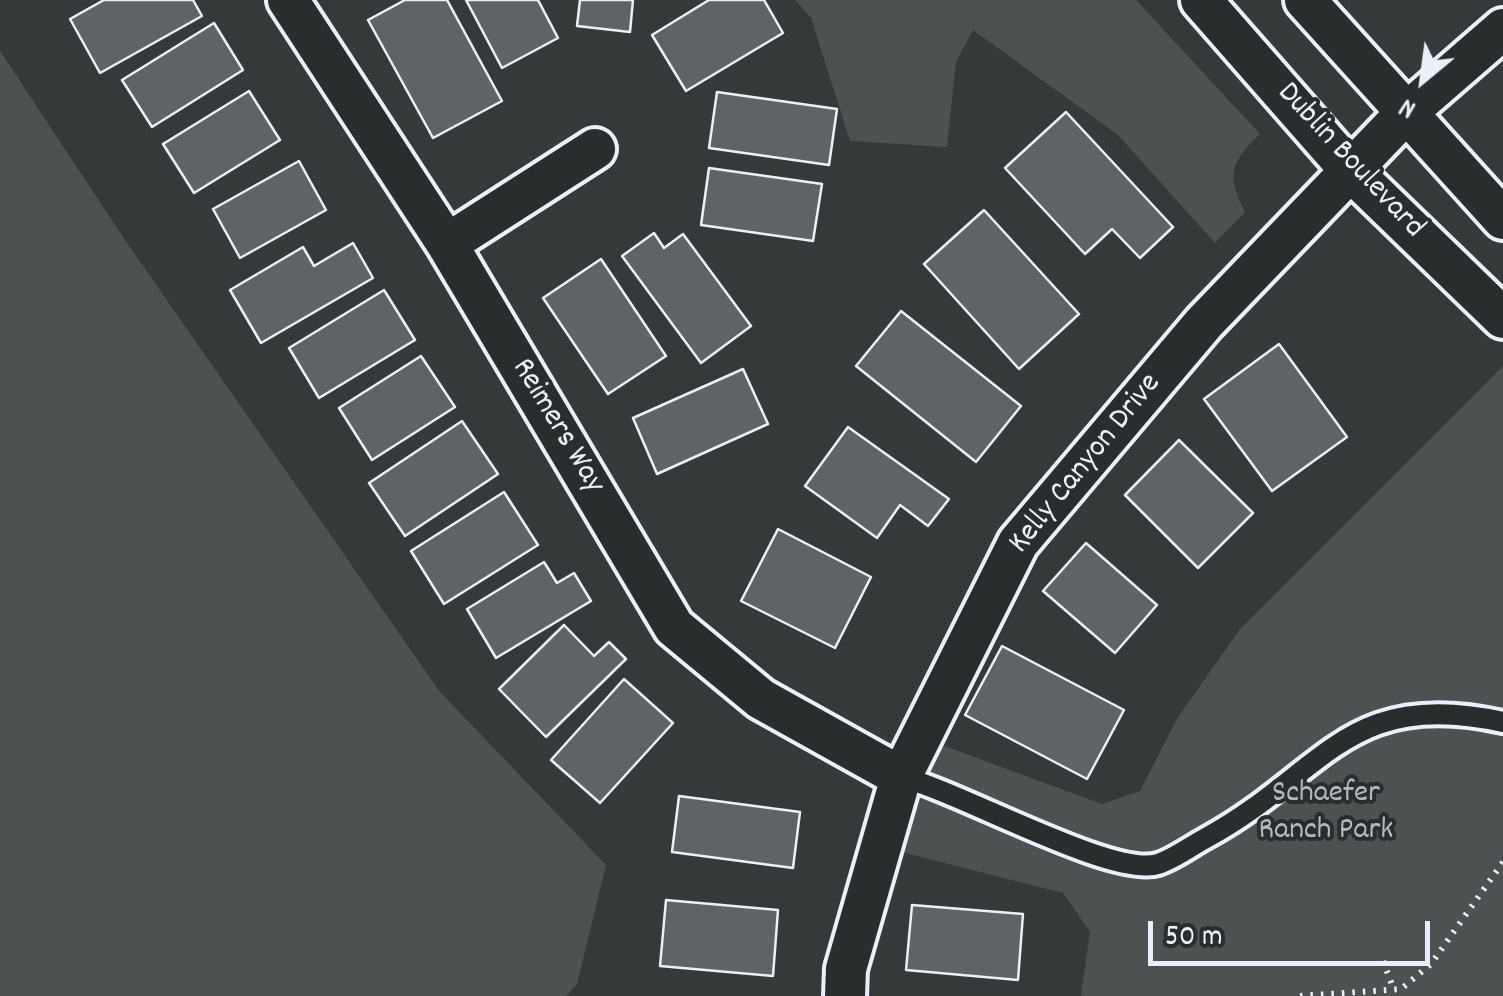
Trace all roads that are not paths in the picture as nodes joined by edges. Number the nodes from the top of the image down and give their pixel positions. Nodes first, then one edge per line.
1 (288, 0) edge
2 (1201, 0) edge
3 (1304, 0) edge
4 (1503, 30) edge
5 (1404, 115) junction
6 (595, 149) dead end
7 (1350, 170) junction
8 (1503, 219) edge
9 (447, 244) junction
10 (1503, 318) edge
11 (1503, 722) edge
12 (901, 777) junction
13 (845, 996) edge

1 - 9 street, Reimers Way
2 - 7 street, Dublin Boulevard
3 - 5 street
4 - 5 street, Kelly Canyon Drive
5 - 7 street, Kelly Canyon Drive
5 - 8 street
6 - 9 street
7 - 10 street, Dublin Boulevard
7 - 12 street, Kelly Canyon Drive
9 - 12 street, Reimers Way
11 - 12 lane
12 - 13 street, Kelly Canyon Drive

